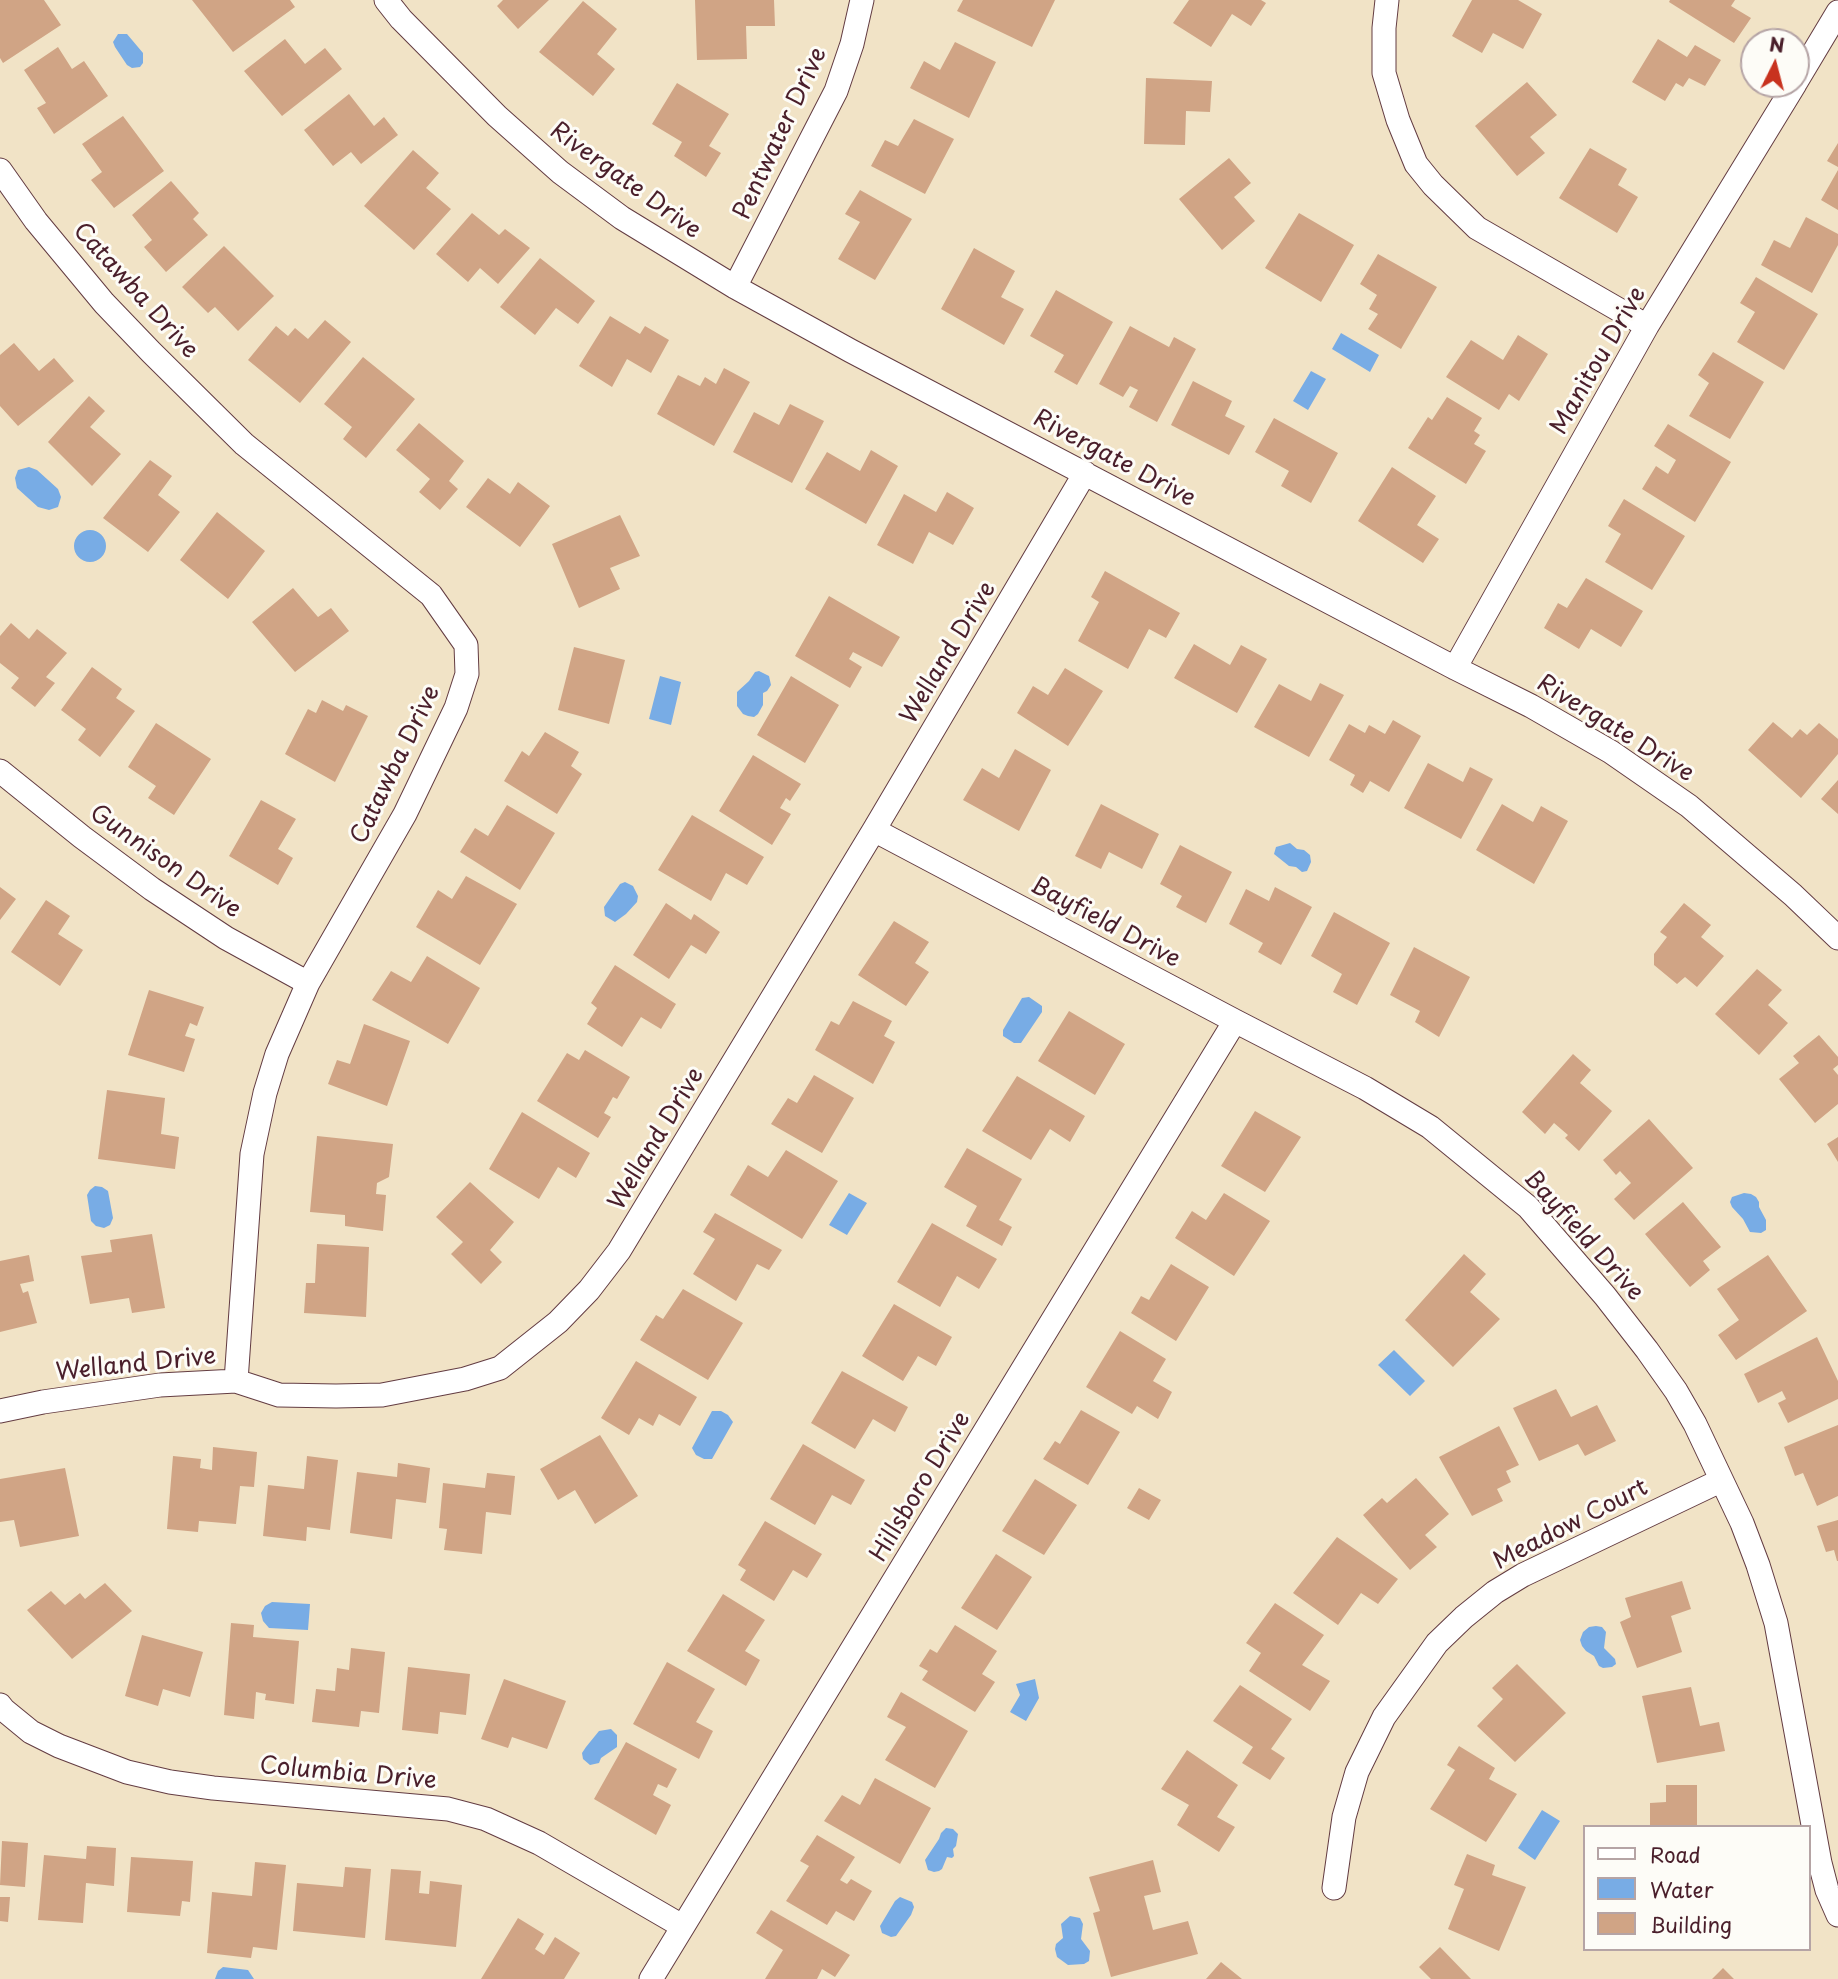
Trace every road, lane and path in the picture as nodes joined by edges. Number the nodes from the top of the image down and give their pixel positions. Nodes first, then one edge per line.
1 (386, 0) edge
2 (862, 0) edge
3 (1387, 0) edge
4 (1838, 12) edge
5 (1810, 58) edge
6 (1786, 98) edge
7 (0, 170) edge
8 (735, 287) junction
9 (1647, 326) junction
10 (1085, 473) junction
11 (1455, 668) junction
12 (0, 771) edge
13 (874, 830) junction
14 (1838, 938) edge
15 (307, 984) junction
16 (1235, 1021) junction
17 (236, 1381) junction
18 (0, 1411) edge
19 (1720, 1480) junction
20 (0, 1705) edge
21 (1334, 1888) dead end
22 (1838, 1914) edge
23 (682, 1926) junction
24 (651, 1979) edge

1 - 8 street, Rivergate Drive
2 - 8 street, Pentwater Drive
3 - 9 street
4 - 5 street, Manitou Drive
6 - 9 street, Manitou Drive
7 - 15 street, Catawba Drive
8 - 10 street, Rivergate Drive
9 - 11 street, Manitou Drive
10 - 11 street, Rivergate Drive
10 - 13 street, Welland Drive
11 - 14 street, Rivergate Drive
12 - 15 street, Gunnison Drive
13 - 16 street, Bayfield Drive
13 - 17 street, Welland Drive
15 - 17 street, Catawba Drive
16 - 19 street, Bayfield Drive
16 - 23 street, Hillsboro Drive
17 - 18 street, Welland Drive
19 - 21 street, Meadow Court
19 - 22 street, Bayfield Drive
20 - 23 street, Columbia Drive
23 - 24 street, Hillsboro Drive

